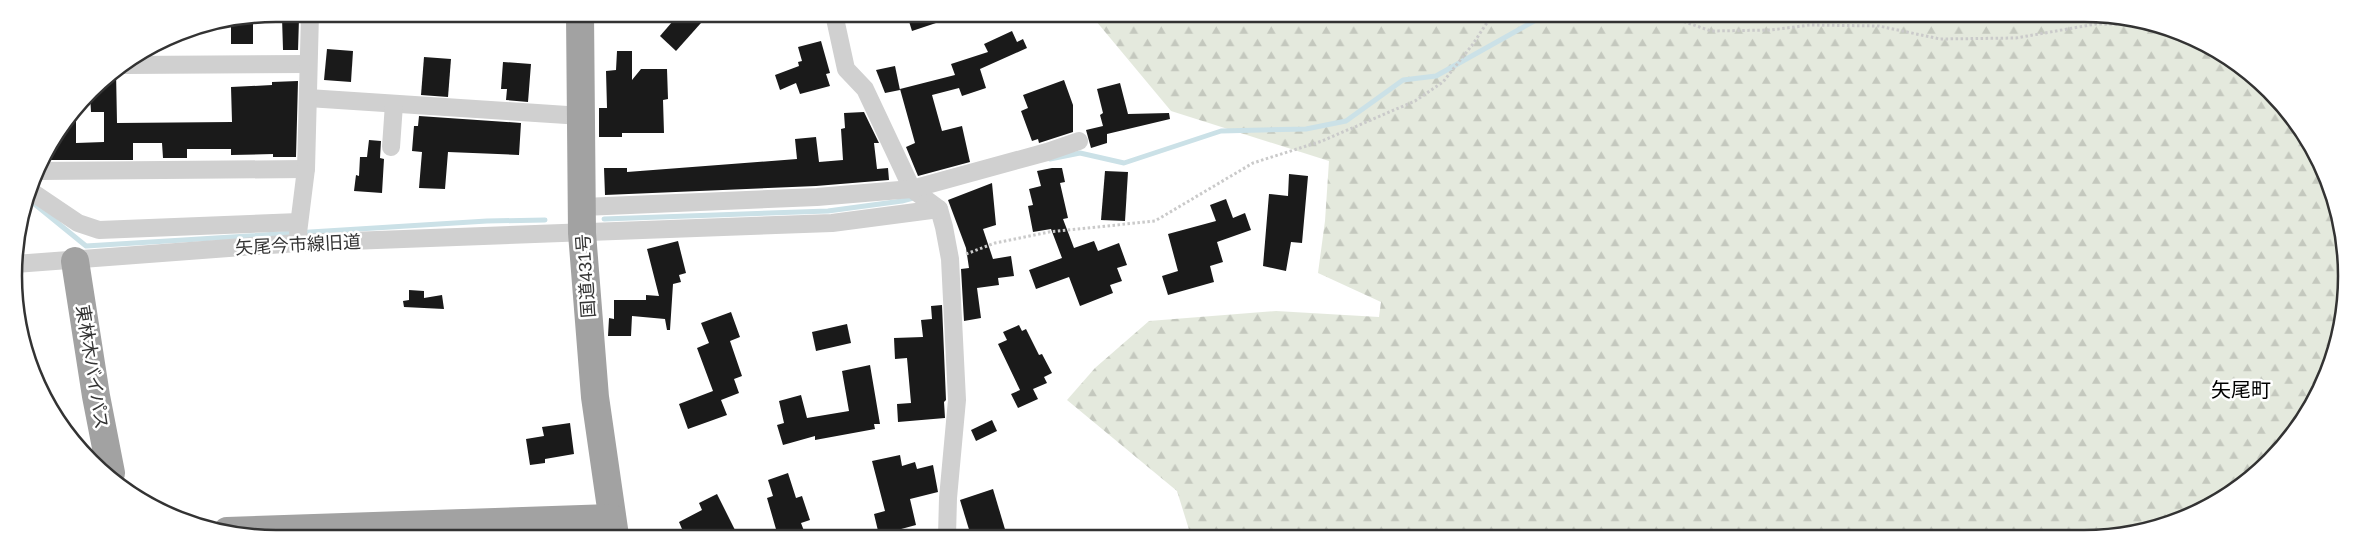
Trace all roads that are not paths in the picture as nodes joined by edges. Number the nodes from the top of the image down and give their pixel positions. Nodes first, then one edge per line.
1 (310, 22) edge
2 (580, 22) edge
3 (836, 22) edge
4 (308, 64) junction
5 (135, 65) edge
6 (308, 98) junction
7 (394, 104) junction
8 (582, 116) junction
9 (1079, 140) dead end
10 (391, 147) dead end
11 (306, 169) junction
12 (46, 171) edge
13 (912, 189) junction
14 (36, 195) edge
15 (939, 209) junction
16 (583, 220) junction
17 (299, 222) junction
18 (297, 244) junction
19 (75, 261) junction
20 (23, 264) edge
21 (110, 468) edge
22 (613, 527) edge
23 (324, 530) edge
24 (947, 530) edge

1 - 4 street
2 - 8 highway, 国道431号
3 - 13 street
4 - 5 street
4 - 6 street
6 - 7 street
6 - 11 street
7 - 8 street
7 - 10 street
8 - 16 highway, 国道431号
9 - 13 street
11 - 12 street
11 - 17 street
13 - 15 street
13 - 16 street
14 - 17 street
15 - 16 street
15 - 24 street
16 - 18 street, 矢尾今市線旧道
16 - 22 highway, 国道431号
17 - 18 street
18 - 19 street, 矢尾今市線旧道
19 - 20 street, 矢尾今市線旧道
19 - 21 highway, 東林木バイパス
22 - 23 highway

